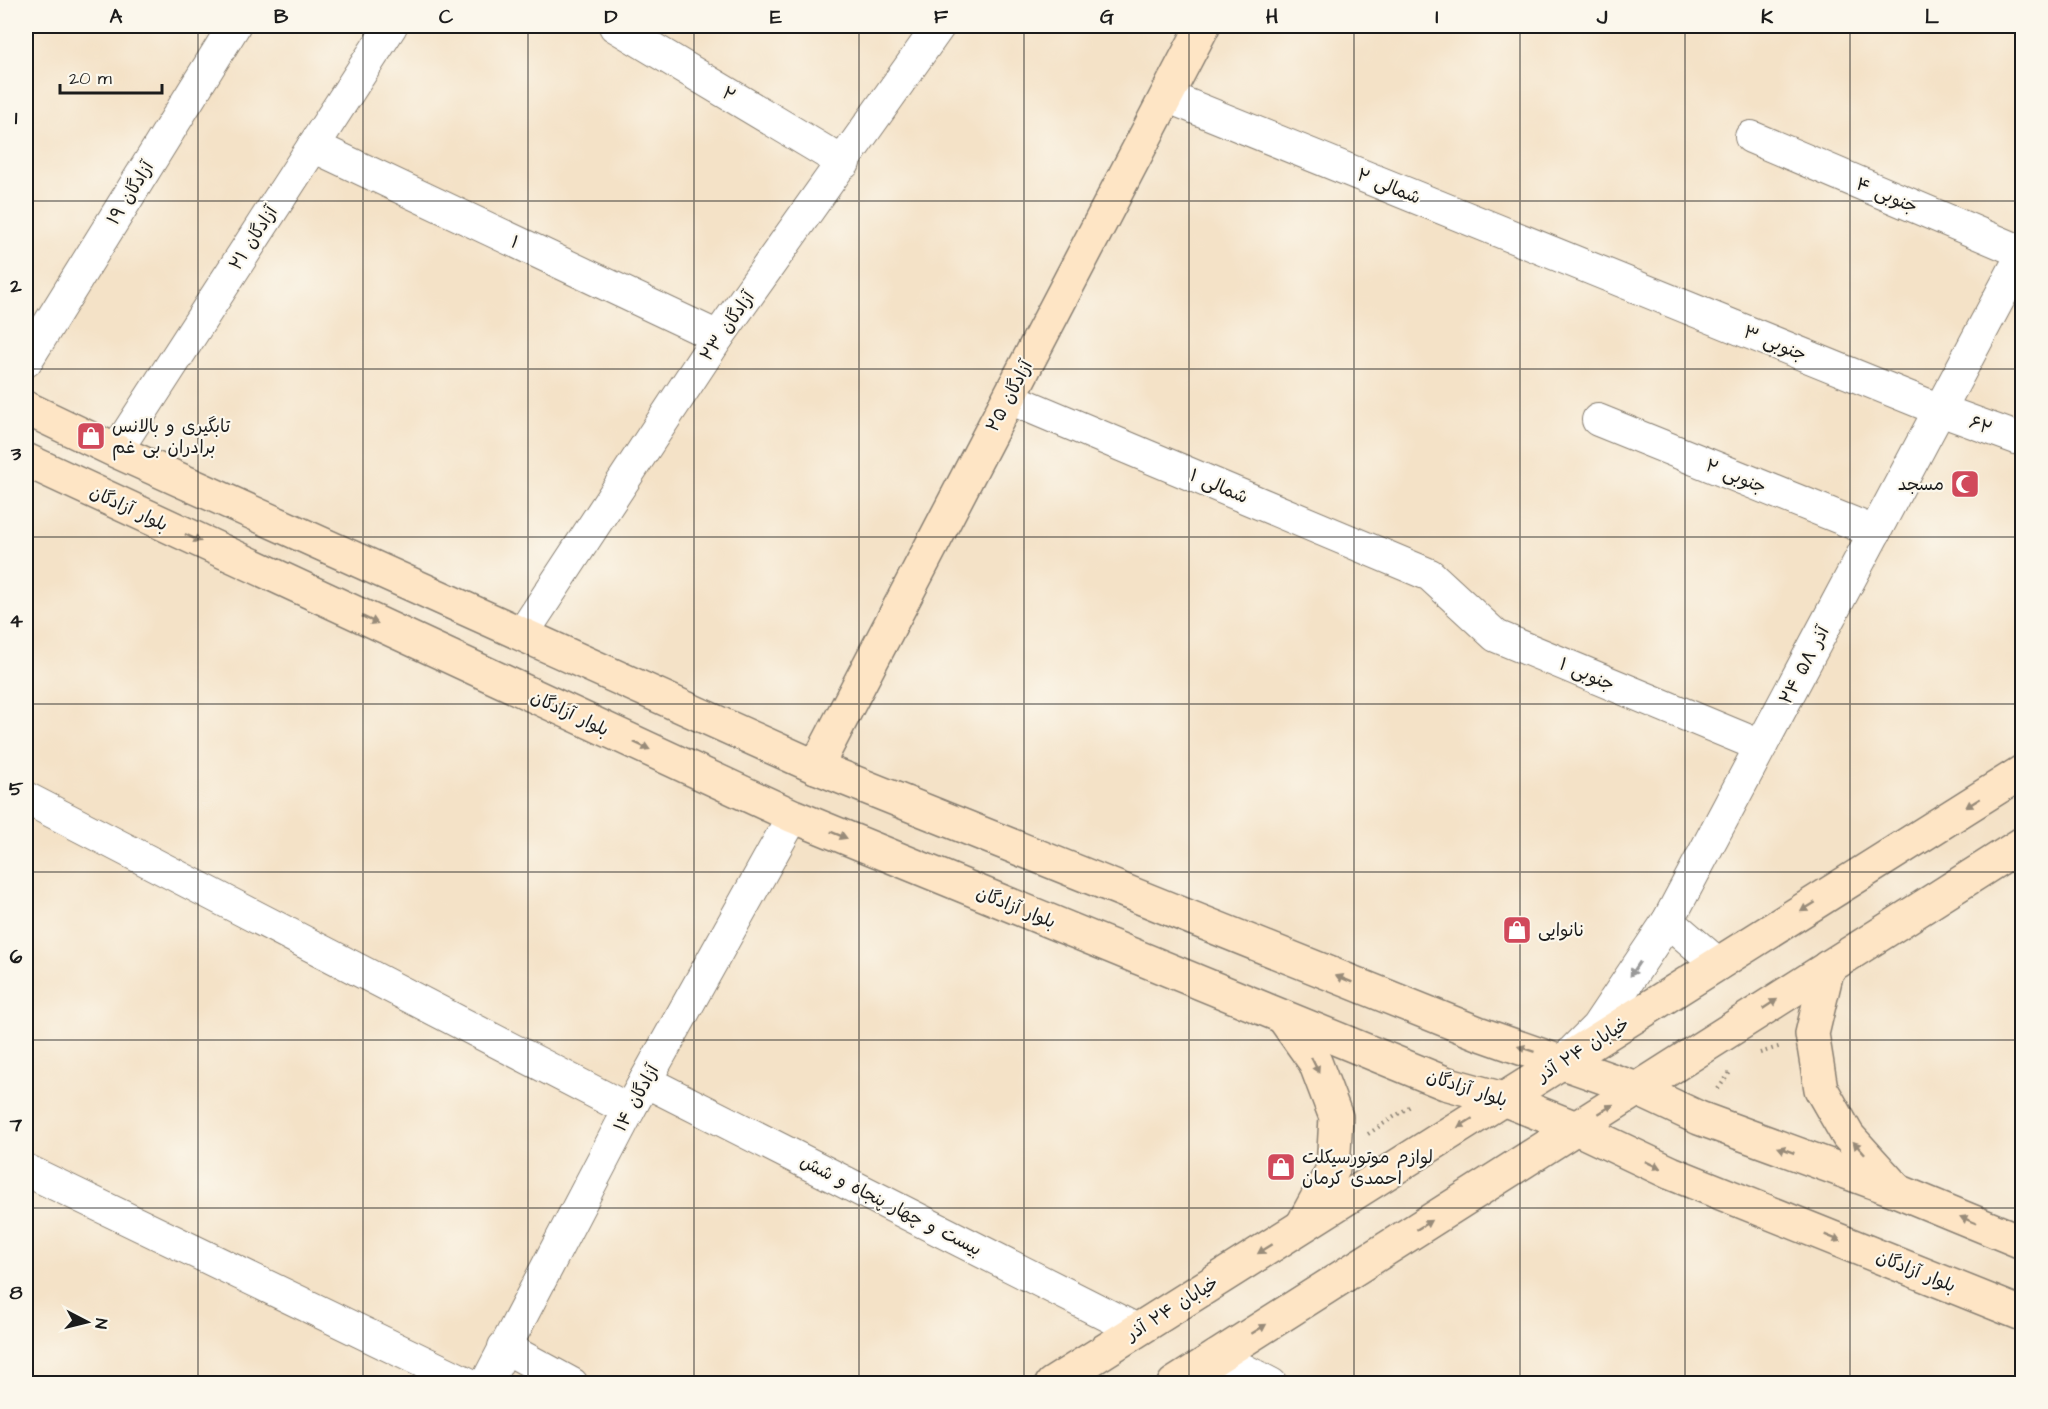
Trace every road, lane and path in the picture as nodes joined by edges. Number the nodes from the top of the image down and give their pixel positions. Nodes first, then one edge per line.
1 (234, 26) edge
2 (391, 26) edge
3 (615, 26) edge
4 (939, 26) edge
5 (1203, 26) edge
6 (1166, 96) junction
7 (1751, 137) dead end
8 (313, 146) junction
9 (844, 163) junction
10 (2022, 254) edge
11 (1611, 276) joint
12 (718, 338) junction
13 (26, 361) edge
14 (1009, 398) junction
15 (26, 408) edge
16 (1940, 410) junction
17 (1598, 420) dead end
18 (2022, 440) edge
19 (116, 451) junction
20 (26, 460) edge
21 (1875, 532) junction
22 (1430, 575) joint
23 (523, 633) junction
24 (1761, 746) junction
25 (816, 767) junction
26 (2022, 772) edge
27 (26, 798) edge
28 (793, 816) junction
29 (2021, 849) edge
30 (1668, 921) junction
31 (1718, 964) junction
32 (1828, 968) junction
33 (1283, 1017) junction
34 (1563, 1061) junction
35 (645, 1081) junction
36 (1637, 1089) junction
37 (1503, 1099) junction
38 (629, 1110) junction
39 (1576, 1128) junction
40 (26, 1170) edge
41 (1898, 1191) junction
42 (1302, 1225) junction
43 (2022, 1242) edge
44 (2022, 1314) edge
45 (1137, 1330) junction
46 (504, 1347) junction
47 (1217, 1356) junction
48 (1072, 1378) edge
49 (469, 1383) edge
50 (486, 1383) edge
51 (521, 1383) edge
52 (572, 1383) edge
53 (1174, 1383) edge
54 (1271, 1383) edge

1 - 13 street, آزادگان ۱۹
2 - 8 street, آزادگان ۲۱
3 - 9 street, ۲
4 - 9 street, آزادگان ۲۳
5 - 6 main road, آزادگان ۲۵
6 - 11 street, ۲ شمالی
6 - 14 main road, آزادگان ۲۵
7 - 10 street, ۴ جنوبی
8 - 12 street, ۱
8 - 19 street, آزادگان ۲۱
9 - 12 street, آزادگان ۲۳
10 - 16 street, ۲۴ آذر ۵۸
11 - 16 street, ۳ جنوبی
12 - 23 street, آزادگان ۲۳
14 - 22 street, ۱ شمالی
14 - 25 main road, آزادگان ۲۵
15 - 19 main road
16 - 18 street, ۶۲
16 - 21 street, ۲۴ آذر ۵۸
17 - 21 street, ۲ جنوبی
19 - 23 main road
20 -> 28 main road, بلوار آزادگان
21 - 24 street, ۲۴ آذر ۵۸
22 - 24 street, ۱ جنوبی
23 - 25 main road
24 - 30 street, ۲۴ آذر ۵۸
34 -> 25 main road
26 -> 31 main road, خیابان ۲۴ آذر
27 - 38 street
28 -> 33 main road, بلوار آزادگان
28 - 35 street, آزادگان ۱۴
29 - 32 main road
30 - 31 street
30 -> 34 street, ۲۴ آذر ۵۸
31 - 34 main road, خیابان ۲۴ آذر
36 -> 32 main road
41 -> 32 main road
33 - 37 main road, بلوار آزادگان
33 -> 42 main road
34 - 36 main road
34 - 37 main road, خیابان ۲۴ آذر
35 - 38 street, آزادگان ۱۴
35 - 45 street, بیست و چهار پنجاه و شش
39 -> 36 main road
41 -> 36 main road
37 - 39 main road, بلوار آزادگان
37 -> 42 main road, خیابان ۲۴ آذر
38 - 46 street, آزادگان ۱۴
39 -> 44 main road, بلوار آزادگان
47 -> 39 main road
40 - 49 street
43 -> 41 main road
42 -> 45 main road, خیابان ۲۴ آذر
45 - 48 main road, خیابان ۲۴ آذر
46 - 50 street, آزادگان ۱۴
46 - 51 street
46 - 52 street
47 - 53 main road
47 - 54 street

